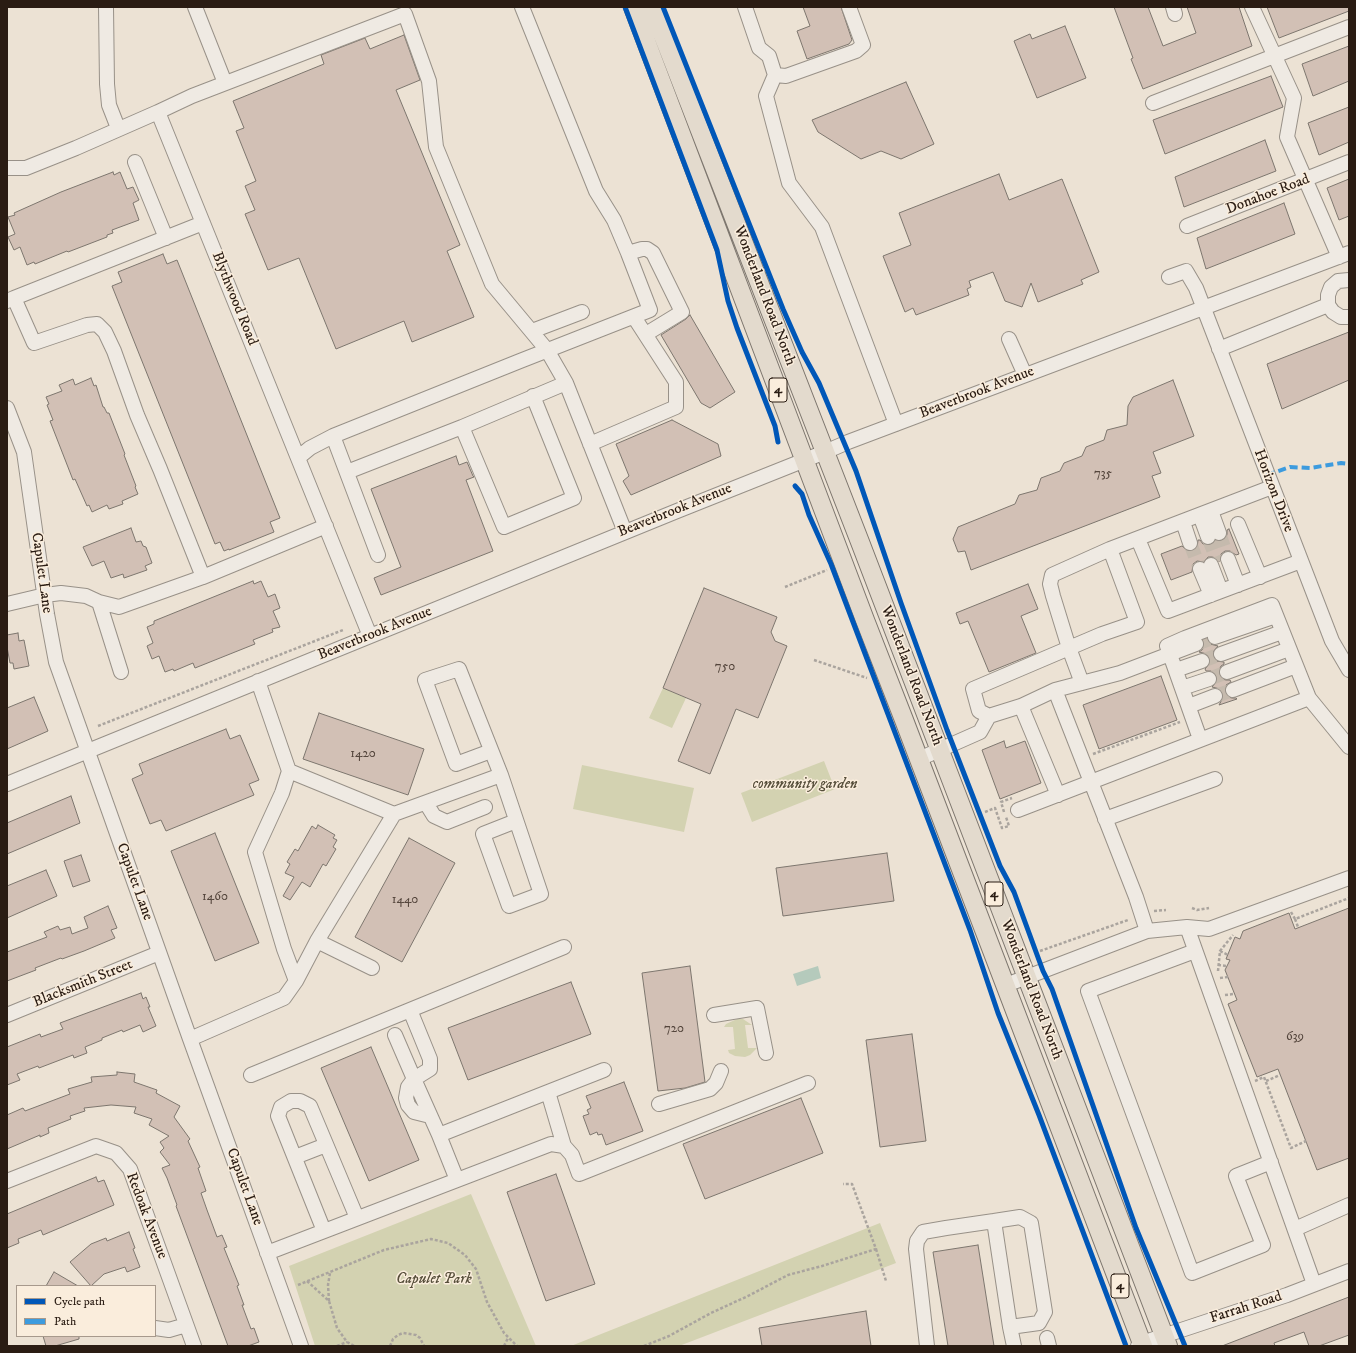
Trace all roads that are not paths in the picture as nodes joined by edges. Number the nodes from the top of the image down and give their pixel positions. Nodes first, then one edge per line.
1 (106, 7) edge
2 (195, 7) edge
3 (522, 7) edge
4 (633, 7) edge
5 (652, 7) edge
6 (745, 7) edge
7 (849, 7) edge
8 (1252, 7) edge
9 (1349, 27) edge
10 (1274, 56) junction
11 (776, 75) junction
12 (225, 83) junction
13 (1153, 103) dead end
14 (158, 112) junction
15 (118, 128) junction
16 (134, 162) dead end
17 (1349, 162) edge
18 (7, 168) edge
19 (1306, 180) junction
20 (203, 223) junction
21 (1187, 226) dead end
22 (166, 238) junction
23 (628, 253) junction
24 (1344, 255) edge
25 (1169, 277) dead end
26 (1349, 280) edge
27 (10, 299) edge
28 (1328, 304) junction
29 (1204, 308) junction
30 (582, 312) dead end
31 (634, 317) junction
32 (1349, 317) edge
33 (532, 331) junction
34 (646, 334) junction
35 (1009, 339) dead end
36 (1219, 349) junction
37 (547, 350) junction
38 (1025, 375) junction
39 (566, 382) junction
40 (534, 396) junction
41 (7, 408) edge
42 (896, 424) junction
43 (462, 427) junction
44 (333, 436) junction
45 (590, 444) junction
46 (825, 452) junction
47 (299, 457) junction
48 (805, 459) junction
49 (347, 472) junction
50 (1272, 487) junction
51 (1196, 516) junction
52 (1238, 524) dead end
53 (326, 526) junction
54 (625, 532) junction
55 (1138, 539) junction
56 (1110, 549) junction
57 (378, 555) dead end
58 (1301, 561) junction
59 (203, 577) junction
60 (1260, 577) junction
61 (1224, 590) junction
62 (45, 595) junction
63 (98, 602) junction
64 (7, 604) edge
65 (1274, 610) junction
66 (1282, 632) junction
67 (370, 636) junction
68 (1215, 638) tunnel mouth
69 (1196, 644) tunnel mouth
70 (1069, 648) junction
71 (1289, 649) junction
72 (1221, 654) tunnel mouth
73 (1164, 656) junction
74 (1202, 661) tunnel mouth
75 (1296, 666) junction
76 (1176, 670) junction
77 (1349, 670) edge
78 (121, 672) dead end
79 (1227, 672) tunnel mouth
80 (1209, 679) tunnel mouth
81 (258, 682) junction
82 (1082, 683) junction
83 (1182, 688) junction
84 (1055, 690) junction
85 (1234, 690) tunnel mouth
86 (1215, 696) tunnel mouth
87 (1309, 698) junction
88 (1021, 706) junction
89 (1183, 711) junction
90 (989, 716) junction
91 (1200, 740) junction
92 (1349, 747) edge
93 (940, 750) junction
94 (87, 751) junction
95 (491, 751) junction
96 (918, 759) junction
97 (289, 771) junction
98 (501, 775) junction
99 (1088, 776) junction
100 (1215, 779) dead end
101 (7, 784) edge
102 (1058, 795) junction
103 (426, 803) junction
104 (1016, 803) road end
105 (485, 807) dead end
106 (394, 814) junction
107 (1105, 819) junction
108 (516, 820) junction
109 (1349, 878) edge
110 (1187, 927) junction
111 (1147, 931) junction
112 (317, 942) junction
113 (564, 947) dead end
114 (1195, 951) junction
115 (159, 953) junction
116 (372, 968) dead end
117 (1026, 977) junction
118 (296, 981) junction
119 (1006, 985) junction
120 (410, 1010) junction
121 (7, 1015) edge
122 (714, 1015) dead end
123 (395, 1035) dead end
124 (190, 1039) junction
125 (766, 1053) dead end
126 (604, 1070) dead end
127 (721, 1071) dead end
128 (251, 1075) dead end
129 (414, 1078) junction
130 (808, 1083) dead end
131 (548, 1092) junction
132 (659, 1104) dead end
133 (439, 1135) junction
134 (326, 1144) junction
135 (564, 1146) junction
136 (295, 1157) junction
137 (1271, 1162) junction
138 (457, 1180) junction
139 (7, 1181) edge
140 (1349, 1205) edge
141 (357, 1218) junction
142 (994, 1221) junction
143 (1295, 1229) junction
144 (324, 1231) junction
145 (267, 1253) junction
146 (1349, 1271) edge
147 (1314, 1284) junction
148 (186, 1324) junction
149 (1010, 1327) junction
150 (156, 1328) edge
151 (1166, 1341) edge
152 (1141, 1345) edge
153 (194, 1346) edge
154 (301, 1346) edge
155 (927, 1346) edge
156 (1014, 1346) edge

1 - 15 street
2 - 12 street
3 - 23 street
4 - 48 main road, Wonderland Road North / 4
5 - 46 main road, Wonderland Road North / 4
6 - 11 street
7 - 11 street
8 - 10 street
9 - 10 street
10 - 13 street
10 - 19 street
11 - 42 street
12 - 14 street
12 - 33 street
14 - 15 street
14 - 20 street, Blythwood Road
15 - 18 street
16 - 22 street
17 - 19 street, Donahoe Road
19 - 21 street, Donahoe Road
19 - 24 street
20 - 22 street
20 - 47 street, Blythwood Road
22 - 27 street
23 - 31 street
23 - 34 street
24 - 29 street, Beaverbrook Avenue
25 - 29 street, Horizon Drive
26 - 28 street
27 - 59 street
28 - 32 street
28 - 36 street
29 - 36 street, Horizon Drive
29 - 38 street, Beaverbrook Avenue
30 - 33 street
31 - 34 street
31 - 37 street
33 - 37 street
34 - 45 street
35 - 38 street
36 - 50 street, Horizon Drive
37 - 39 street
37 - 44 street
38 - 42 street, Beaverbrook Avenue
39 - 40 street
39 - 45 street
40 - 43 street
40 - 43 street
41 - 62 street, Capulet Lane
42 - 46 street, Beaverbrook Avenue
43 - 49 street
44 - 47 street
44 - 49 street
45 - 54 street
46 - 48 street, Beaverbrook Avenue
46 - 93 main road, Wonderland Road North / 4
47 - 53 street, Blythwood Road
48 - 54 street, Beaverbrook Avenue
48 - 96 main road, Wonderland Road North / 4
49 - 57 street
50 - 51 street
50 - 58 street, Horizon Drive
51 - 51 street
51 - 55 street
52 - 60 street
53 - 59 street
53 - 67 street, Blythwood Road
54 - 67 street, Beaverbrook Avenue
55 - 56 street
55 - 61 street
56 - 70 street
56 - 70 street
58 - 60 street
58 - 77 street, Horizon Drive
59 - 63 street
60 - 61 street
61 - 61 street
62 - 63 street
62 - 64 street
62 - 94 street, Capulet Lane
63 - 78 street
65 - 66 street
65 - 68 street
65 - 73 street
66 - 71 street
66 - 72 street
67 - 81 street, Beaverbrook Avenue
69 - 73 street
70 - 82 street
70 - 90 street
71 - 75 street
71 - 79 street
73 - 76 street
73 - 82 street
74 - 76 street
75 - 85 street
75 - 87 street
76 - 83 street
80 - 83 street
81 - 94 street, Beaverbrook Avenue
81 - 97 street
82 - 84 street
83 - 89 street
84 - 88 street
84 - 99 street
86 - 89 street
87 - 91 street
87 - 92 street
88 - 90 street
88 - 102 street
89 - 91 street
90 - 93 street
91 - 99 street
93 - 96 street
93 - 117 main road, Wonderland Road North / 4
94 - 101 street, Beaverbrook Avenue
94 - 115 street, Capulet Lane
95 - 95 street
95 - 98 street
96 - 119 main road, Wonderland Road North / 4
97 - 106 street
97 - 118 street
98 - 103 street
98 - 108 street
99 - 102 street
99 - 107 street
100 - 107 street
102 - 104 street
103 - 105 street
103 - 106 street
106 - 112 street
107 - 111 street
108 - 108 street
109 - 110 street
110 - 111 street
110 - 114 street
111 - 117 street
112 - 116 street
112 - 118 street
113 - 120 street
114 - 137 street
114 - 137 street
115 - 121 street, Blacksmith Street
115 - 124 street, Capulet Lane
117 - 119 street
117 - 151 main road, Wonderland Road North / 4
118 - 124 street
119 - 152 main road, Wonderland Road North / 4
120 - 128 street
120 - 129 street
122 - 125 street
123 - 129 street
124 - 145 street, Capulet Lane
126 - 131 street
127 - 132 street
129 - 133 street
130 - 135 street
131 - 133 street
131 - 135 street
133 - 138 street
134 - 136 street
134 - 136 street
134 - 141 street
135 - 138 street
136 - 144 street
137 - 143 street
138 - 141 street
139 - 148 street, Redoak Avenue
140 - 143 street
141 - 144 street
142 - 149 street
142 - 149 street
142 - 155 street
143 - 147 street
144 - 145 street
145 - 154 street, Capulet Lane
146 - 147 street, Farrah Road
147 - 151 street, Farrah Road
148 - 150 street
148 - 153 street, Redoak Avenue
149 - 156 street
151 - 152 street, Farrah Road

